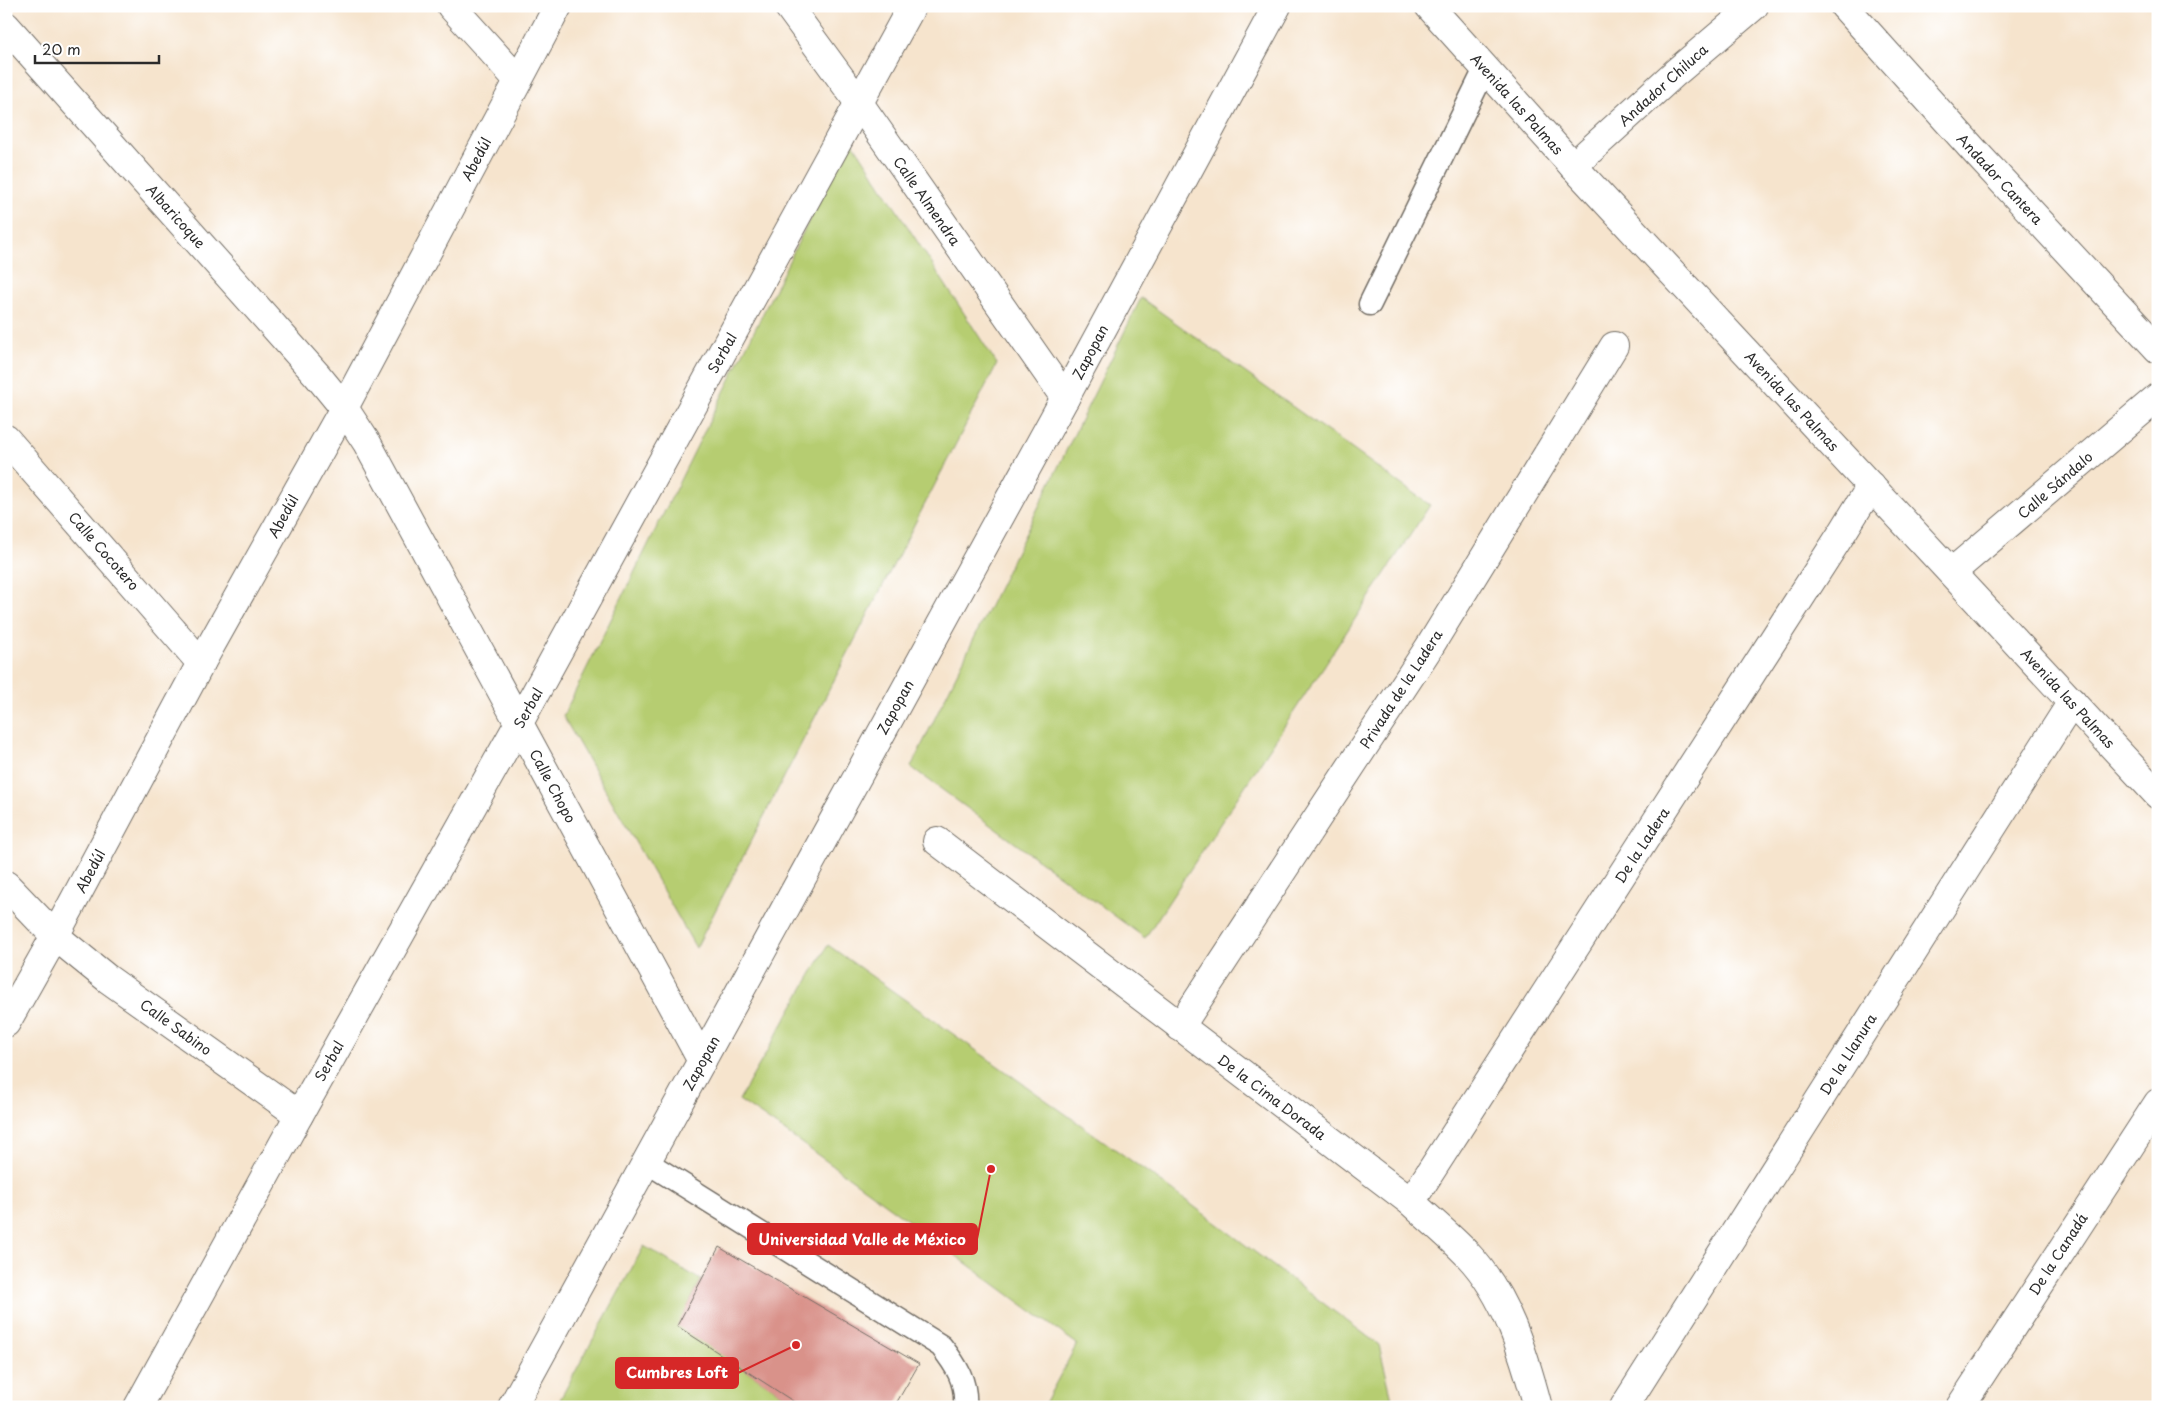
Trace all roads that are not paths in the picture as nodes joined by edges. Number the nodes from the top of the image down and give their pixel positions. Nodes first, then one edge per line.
1 (451, 6) edge
2 (558, 6) edge
3 (788, 6) edge
4 (912, 6) edge
5 (1276, 6) edge
6 (1429, 6) edge
7 (1754, 6) edge
8 (1844, 6) edge
9 (6, 26) edge
10 (1485, 69) junction
11 (518, 80) junction
12 (859, 103) junction
13 (1573, 166) junction
14 (1370, 304) dead end
15 (1614, 346) dead end
16 (2158, 350) edge
17 (2158, 397) edge
18 (1065, 398) junction
19 (344, 408) junction
20 (6, 439) edge
21 (1871, 486) junction
22 (1952, 572) junction
23 (201, 663) junction
24 (2072, 702) junction
25 (519, 724) junction
26 (2158, 795) edge
27 (937, 841) dead end
28 (6, 885) edge
29 (55, 936) junction
30 (6, 1023) edge
31 (1180, 1027) junction
32 (702, 1062) junction
33 (2158, 1103) edge
34 (299, 1116) junction
35 (646, 1161) junction
36 (1411, 1202) junction
37 (138, 1407) edge
38 (512, 1407) edge
39 (965, 1407) edge
40 (1538, 1407) edge
41 (1624, 1407) edge
42 (1960, 1407) edge

1 - 11 street
2 - 11 street, Abedúl
3 - 12 street, Calle Almendra
4 - 12 street, Serbal
5 - 18 street, Zapopan
6 - 10 street, Avenida las Palmas
7 - 13 street, Andador Chiluca
8 - 16 street, Andador Cantera
9 - 19 street, Albaricoque
10 - 13 street, Avenida las Palmas
10 - 14 lane
11 - 19 street, Abedúl
12 - 18 street, Calle Almendra
12 - 25 street, Serbal
13 - 21 street, Avenida las Palmas
15 - 31 street, Privada de la Ladera
17 - 22 street, Calle Sándalo
18 - 32 street, Zapopan
19 - 23 street, Abedúl
19 - 25 street, Calle Chopo
20 - 23 street, Calle Cocotero
21 - 22 street, Avenida las Palmas
21 - 36 street, De la Ladera
22 - 24 street, Avenida las Palmas
23 - 29 street, Abedúl
24 - 26 street, Avenida las Palmas
24 - 41 street, De la Llanura
25 - 32 street, Calle Chopo
25 - 34 street, Serbal
27 - 31 street, De la Cima Dorada
28 - 29 street, Calle Sabino
29 - 30 street, Abedúl
29 - 34 street, Calle Sabino
31 - 36 street, De la Cima Dorada
32 - 35 street, Zapopan
33 - 42 street, De la Canadá
34 - 37 street, Serbal
35 - 38 street, Zapopan
35 - 39 lane
36 - 40 street, De la Cima Dorada

